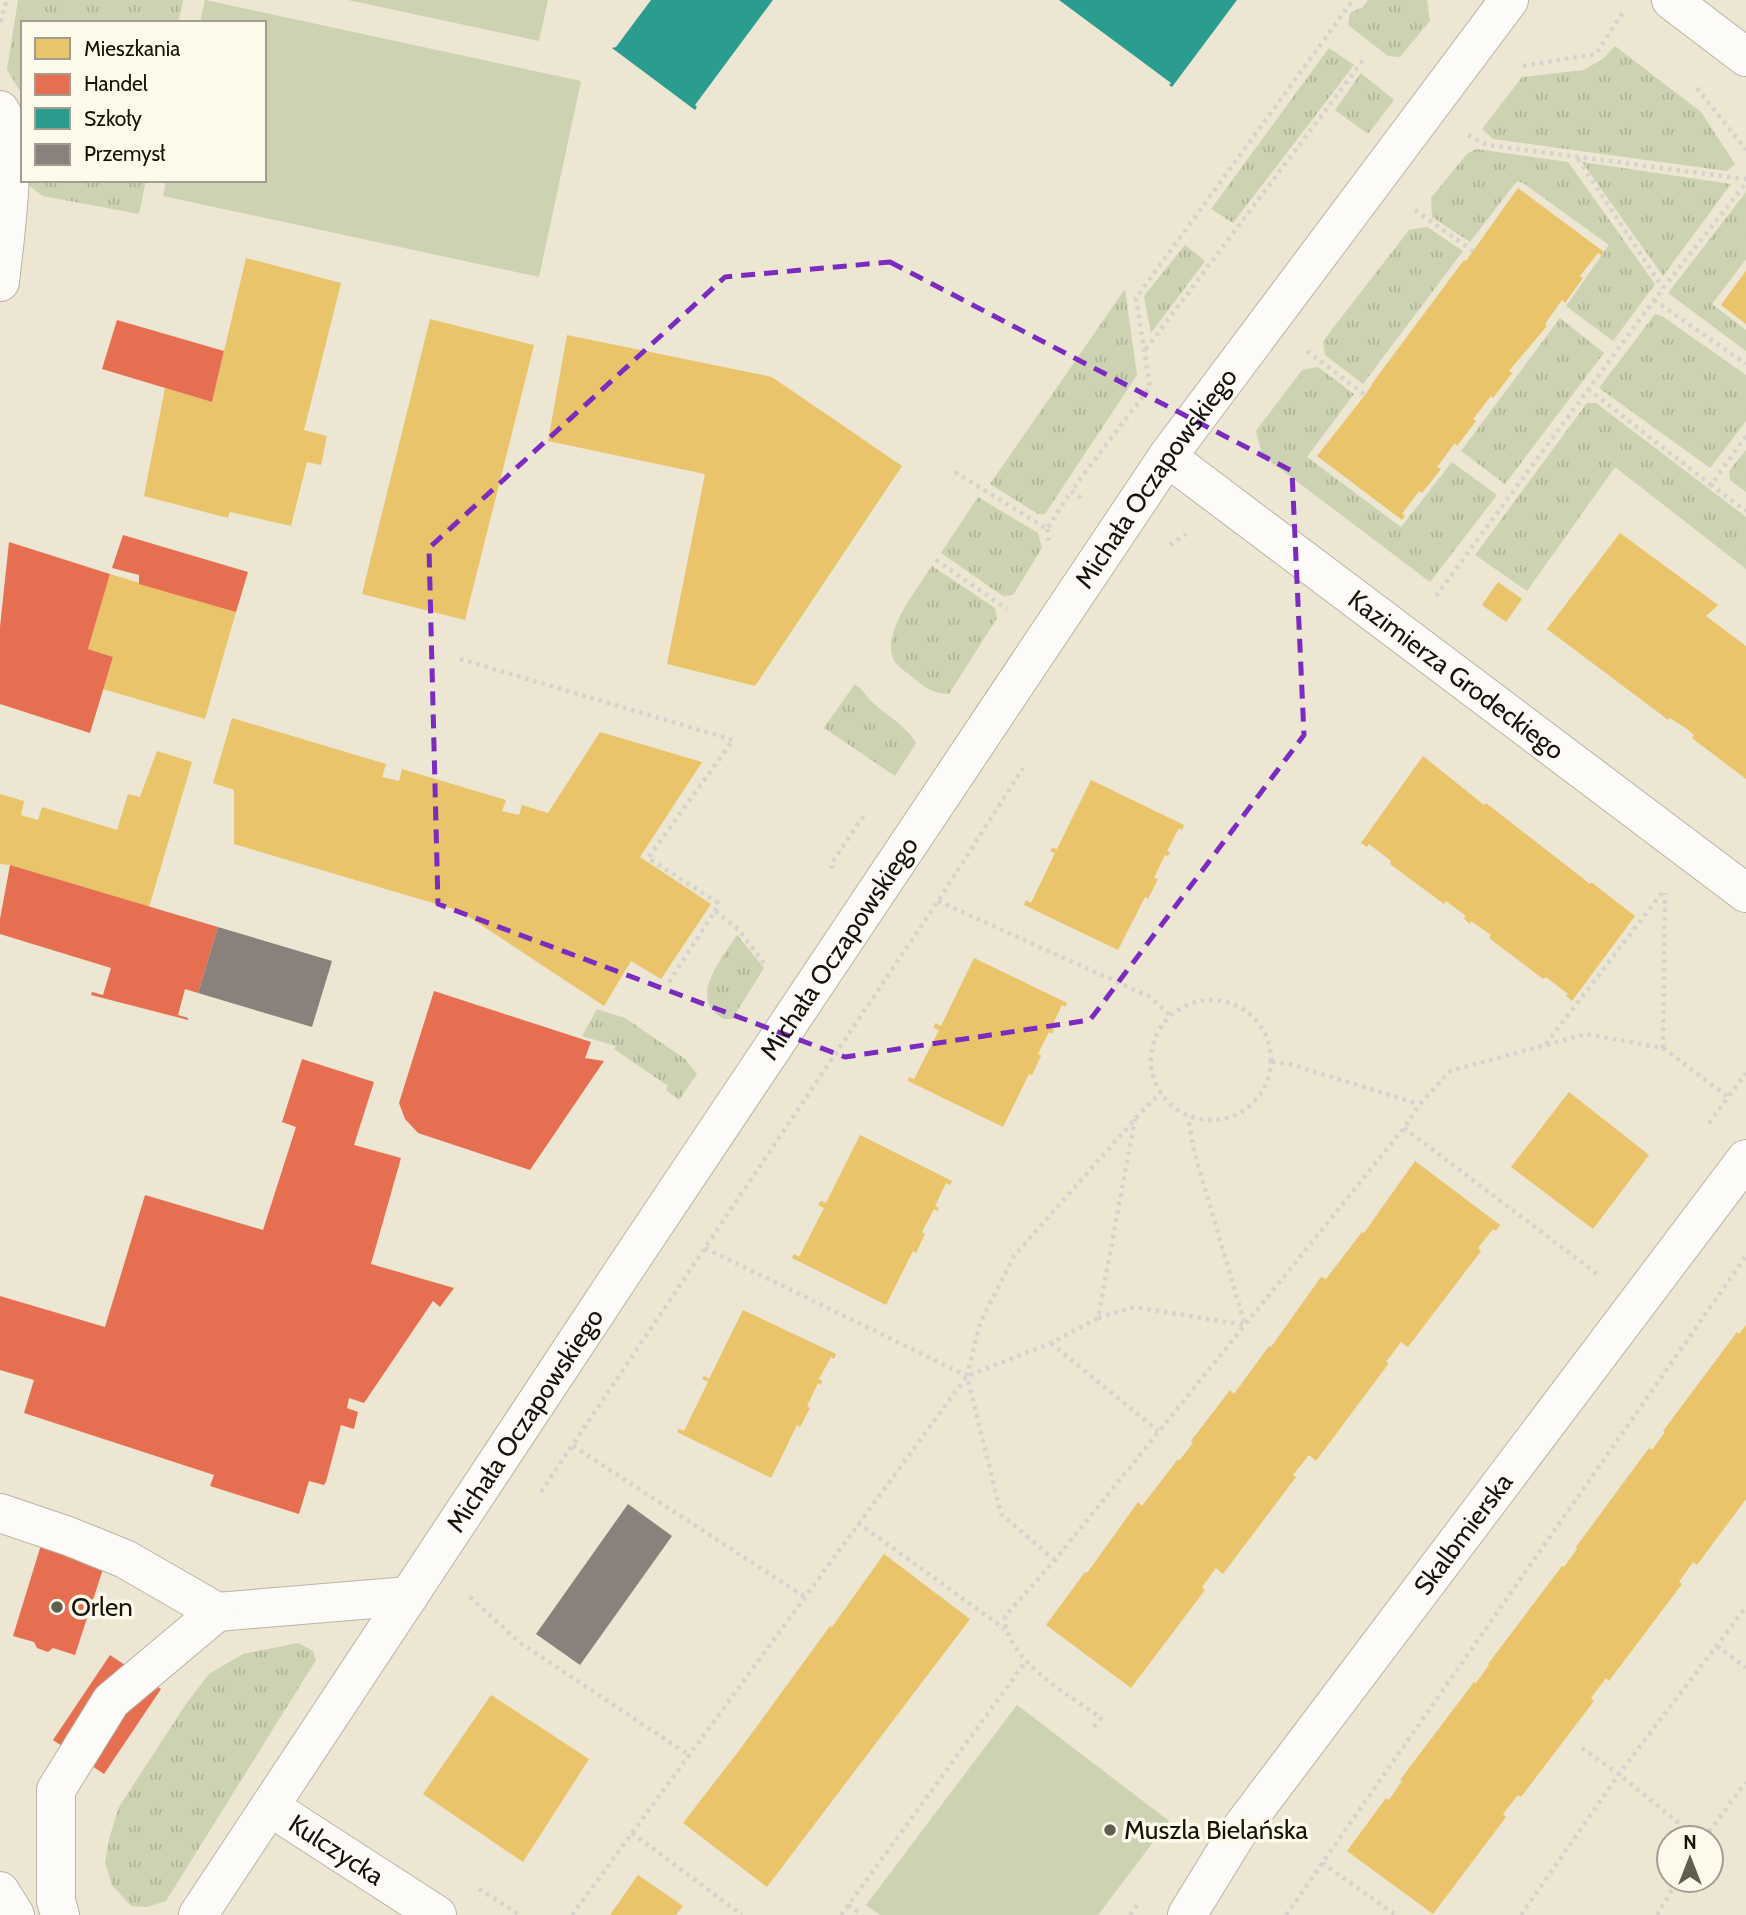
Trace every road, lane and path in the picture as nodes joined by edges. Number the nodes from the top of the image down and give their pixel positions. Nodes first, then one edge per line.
1 (7, 0) edge
2 (1353, 0) edge
3 (1509, 0) edge
4 (1671, 0) edge
5 (1625, 10) dead end
6 (0, 23) edge
7 (1746, 57) edge
8 (1364, 58) dead end
9 (1514, 68) dead end
10 (1697, 88) dead end
11 (0, 110) edge
12 (1464, 133) dead end
13 (1746, 150) edge
14 (1577, 159) junction
15 (1746, 181) edge
16 (1409, 205) dead end
17 (1473, 251) dead end
18 (0, 282) edge
19 (1663, 288) junction
20 (1654, 300) junction
21 (1300, 346) dead end
22 (1746, 364) edge
23 (1588, 389) junction
24 (1365, 395) dead end
25 (1746, 436) edge
26 (1167, 457) junction
27 (955, 472) dead end
28 (1711, 485) junction
29 (1071, 491) dead end
30 (1746, 510) edge
31 (1192, 529) dead end
32 (1161, 551) dead end
33 (936, 560) dead end
34 (1434, 598) dead end
35 (1013, 613) dead end
36 (460, 659) dead end
37 (1027, 761) dead end
38 (1665, 881) dead end
39 (1665, 888) junction
40 (1746, 892) edge
41 (938, 901) junction
42 (715, 911) junction
43 (771, 972) dead end
44 (669, 982) dead end
45 (1171, 1016) junction
46 (1545, 1045) junction
47 (1663, 1048) junction
48 (1272, 1062) junction
49 (1160, 1093) junction
50 (1728, 1097) dead end
51 (1419, 1105) junction
52 (1187, 1116) junction
53 (1135, 1119) junction
54 (1404, 1128) junction
55 (1746, 1159) edge
56 (705, 1248) junction
57 (1746, 1256) edge
58 (1597, 1274) dead end
59 (1098, 1318) junction
60 (1245, 1325) junction
61 (1051, 1343) junction
62 (967, 1376) junction
63 (1158, 1432) junction
64 (573, 1446) junction
65 (536, 1500) dead end
66 (0, 1513) edge
67 (858, 1523) junction
68 (1055, 1560) junction
69 (477, 1586) dead end
70 (409, 1596) junction
71 (470, 1597) junction
72 (805, 1597) junction
73 (463, 1607) dead end
74 (1746, 1607) edge
75 (217, 1612) junction
76 (1005, 1629) junction
77 (1717, 1646) junction
78 (1026, 1661) junction
79 (1746, 1668) edge
80 (1094, 1727) dead end
81 (1582, 1748) dead end
82 (689, 1755) junction
83 (1619, 1773) junction
84 (1746, 1782) edge
85 (270, 1807) junction
86 (1680, 1824) edge
87 (1714, 1824) edge
88 (632, 1833) junction
89 (1322, 1863) junction
90 (0, 1891) edge
91 (1670, 1894) edge
92 (848, 1905) junction
93 (15, 1915) edge
94 (60, 1915) edge
95 (198, 1915) edge
96 (437, 1915) edge
97 (572, 1915) edge
98 (742, 1915) edge
99 (841, 1915) edge
100 (862, 1915) edge
101 (1187, 1915) edge
102 (1286, 1915) edge
103 (1396, 1915) edge
104 (1521, 1915) edge
105 (1657, 1915) edge

1 - 6 path
2 - 8 path
3 - 26 street, Michała Oczapowskiego
4 - 7 street
5 - 9 path
10 - 13 path
11 - 18 street
12 - 14 path
14 - 15 path
14 - 19 path
15 - 19 path
16 - 17 path
19 - 20 path
20 - 22 path
20 - 23 path
21 - 24 path
23 - 28 path
23 - 34 path
25 - 28 path
26 - 40 street, Kazimierza Grodeckiego
26 - 70 street, Michała Oczapowskiego
27 - 29 path
28 - 30 path
31 - 32 path
33 - 35 path
36 - 42 path
37 - 41 path
38 - 39 path
39 - 46 path
39 - 47 path
41 - 45 path
41 - 56 path
42 - 43 path
42 - 44 path
45 - 48 path
45 - 49 path
46 - 47 path
46 - 51 path
47 - 50 path
48 - 51 path
48 - 52 path
49 - 52 path
49 - 53 path
51 - 54 path
52 - 60 path
53 - 59 path
53 - 62 path
54 - 58 path
54 - 60 path
55 - 101 street, Skalbmierska
56 - 62 path
56 - 64 path
57 - 89 path
59 - 60 path
59 - 61 path
60 - 63 path
61 - 62 path
61 - 63 path
62 - 67 path
62 - 68 path
63 - 68 path
64 - 65 path
64 - 72 path
66 - 75 street
67 - 72 path
67 - 76 path
68 - 76 path
69 - 71 path
70 - 75 street
70 - 85 street, Michała Oczapowskiego
71 - 73 path
71 - 82 path
72 - 82 path
74 - 77 path
75 - 94 street
76 - 78 path
77 - 79 path
77 - 83 path
78 - 80 path
78 - 92 path
81 - 83 path
82 - 88 path
83 - 86 path
83 - 104 path
84 - 87 path
85 - 95 street, Michała Oczapowskiego
85 - 96 street, Kulczycka
88 - 97 path
88 - 98 path
89 - 102 path
89 - 103 path
90 - 93 street
91 - 105 path
92 - 99 path
92 - 100 path

